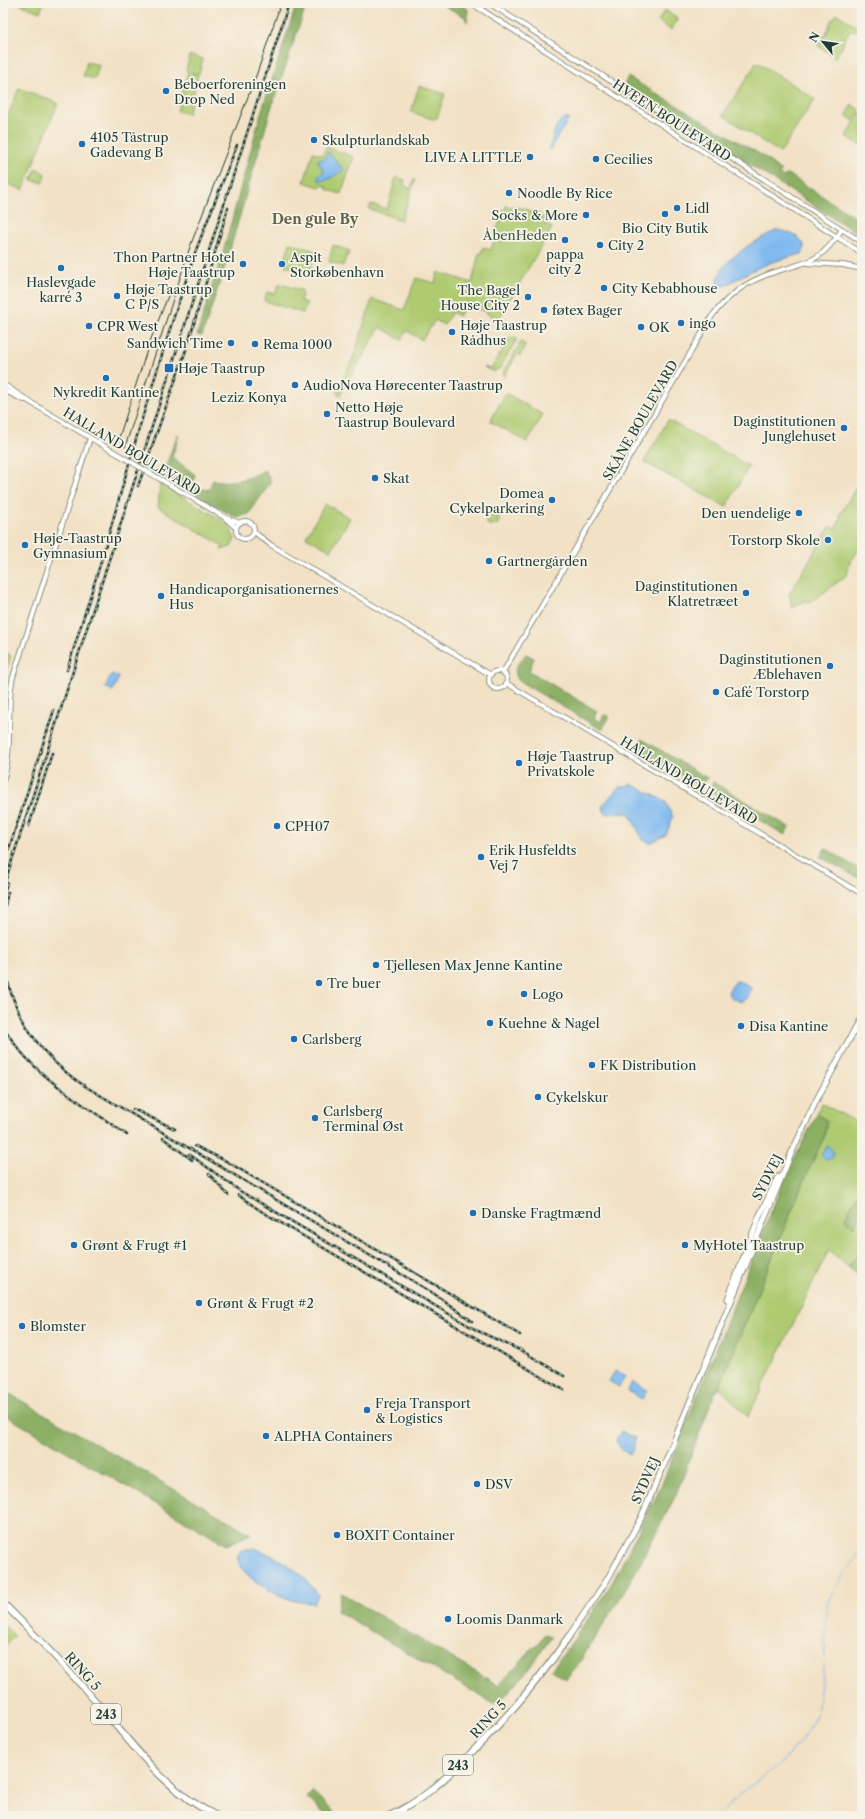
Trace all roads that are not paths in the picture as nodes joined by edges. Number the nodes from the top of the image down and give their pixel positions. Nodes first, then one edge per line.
1 (471, 3) edge
2 (485, 3) edge
3 (491, 4) edge
4 (481, 9) junction
5 (486, 13) junction
6 (842, 229) junction
7 (837, 237) junction
8 (862, 242) edge
9 (862, 253) edge
10 (807, 263) junction
11 (862, 269) edge
12 (3, 384) edge
13 (3, 390) edge
14 (30, 402) junction
15 (90, 438) junction
16 (224, 517) junction
17 (240, 523) junction
18 (236, 528) junction
19 (253, 534) junction
20 (503, 672) junction
21 (491, 675) junction
22 (506, 683) junction
23 (3, 781) edge
24 (862, 894) edge
25 (862, 1016) edge
26 (3, 1603) edge
27 (569, 1636) joint
28 (217, 1816) edge
29 (389, 1816) edge

1 - 4 street, HVEEN BOULEVARD
2 - 4 street
3 - 5 street
3 - 6 street, HVEEN BOULEVARD
4 - 5 street, HVEEN BOULEVARD
5 - 7 street, HVEEN BOULEVARD
6 - 7 street, SKÅNE BOULEVARD
6 - 8 street, HVEEN BOULEVARD
7 - 9 street, HVEEN BOULEVARD
7 - 10 street, SKÅNE BOULEVARD
10 - 11 street
10 - 20 street, SKÅNE BOULEVARD
12 - 14 street, HALLAND BOULEVARD
13 - 14 street, HALLAND BOULEVARD
14 - 15 street, HALLAND BOULEVARD
15 - 16 street, HALLAND BOULEVARD, bridge
15 - 23 street
16 - 17 street, HALLAND BOULEVARD
16 - 18 street, HALLAND BOULEVARD
17 - 18 street
17 - 19 street
18 - 19 street
19 - 21 street
20 - 21 street
20 - 22 street
21 - 22 street
22 - 24 street, HALLAND BOULEVARD
25 - 27 main road, SYDVEJ / 243
26 - 28 highway, RING 5 / 243
27 - 29 highway, RING 5 / 243

